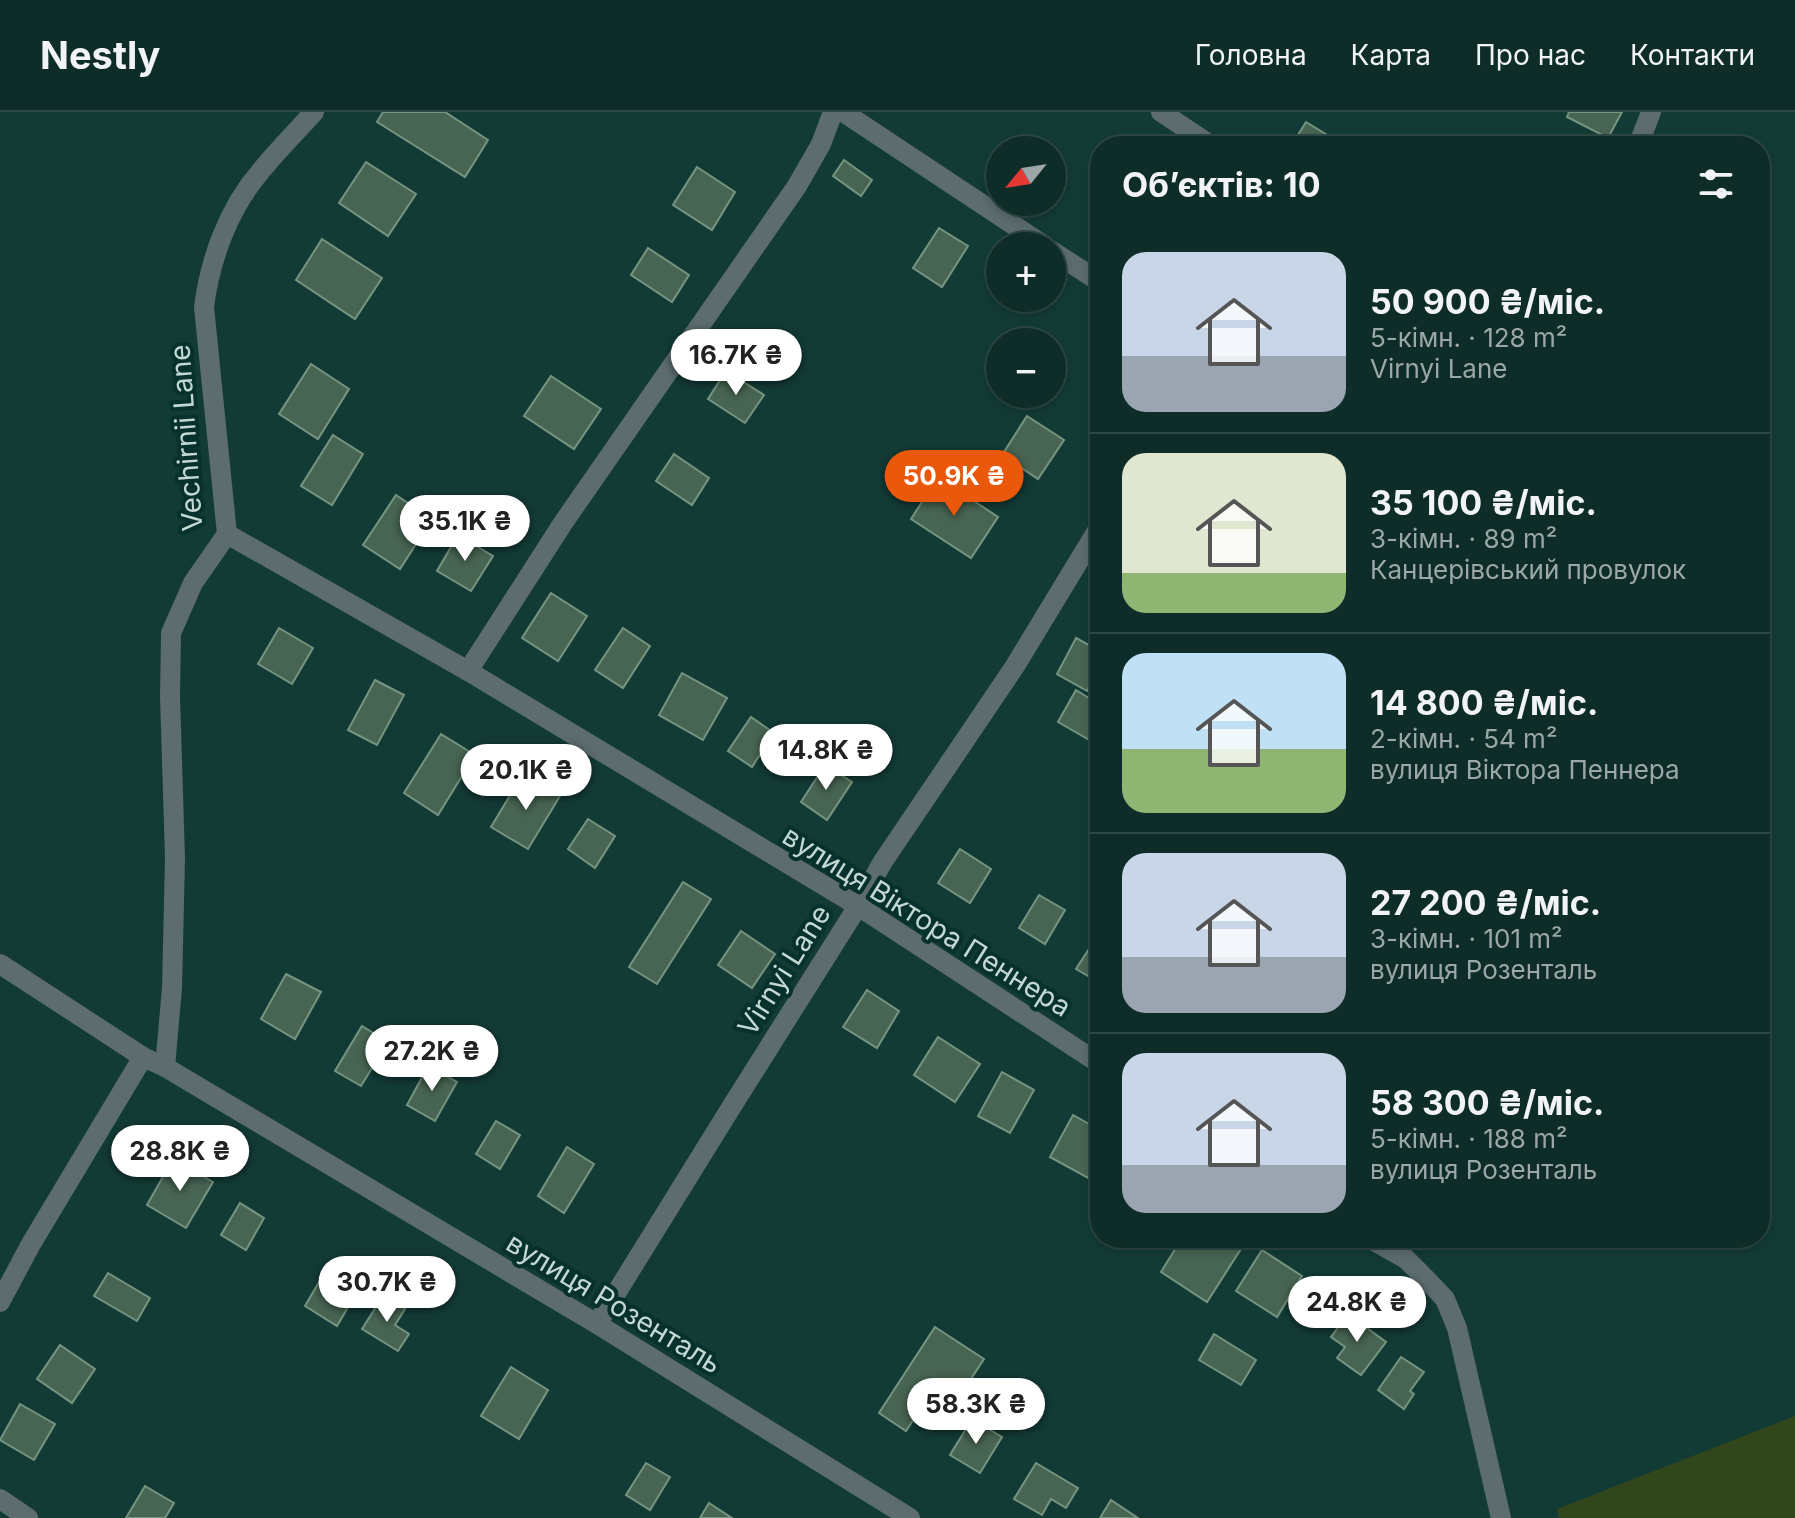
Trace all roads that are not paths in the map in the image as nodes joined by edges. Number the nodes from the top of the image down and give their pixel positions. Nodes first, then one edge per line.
1 (314, 112) edge
2 (833, 112) edge
3 (843, 112) edge
4 (1161, 112) edge
5 (1651, 112) edge
6 (1197, 136) edge
7 (1642, 136) edge
8 (1024, 232) edge
9 (1066, 260) edge
10 (1090, 276) edge
11 (227, 534) junction
12 (1090, 542) edge
13 (468, 671) junction
14 (858, 906) junction
15 (0, 964) edge
16 (143, 1057) junction
17 (1090, 1057) edge
18 (165, 1067) junction
19 (1387, 1248) edge
20 (0, 1302) edge
21 (597, 1324) junction
22 (0, 1499) edge
23 (28, 1518) edge
24 (910, 1518) edge
25 (1501, 1518) edge

1 - 11 street, Vechirnii Lane
2 - 13 street
3 - 8 street
4 - 6 street
5 - 7 street
9 - 10 street
11 - 13 street, вулиця Віктора Пеннера
11 - 18 street, Vechirnii Lane
12 - 14 street, Virnyi Lane
13 - 14 street, вулиця Віктора Пеннера
14 - 17 street, вулиця Віктора Пеннера
14 - 21 street, Virnyi Lane
15 - 16 street, вулиця Розенталь
16 - 18 street, вулиця Розенталь
16 - 20 street
18 - 21 street, вулиця Розенталь
19 - 25 street
21 - 24 street, вулиця Розенталь
22 - 23 street

